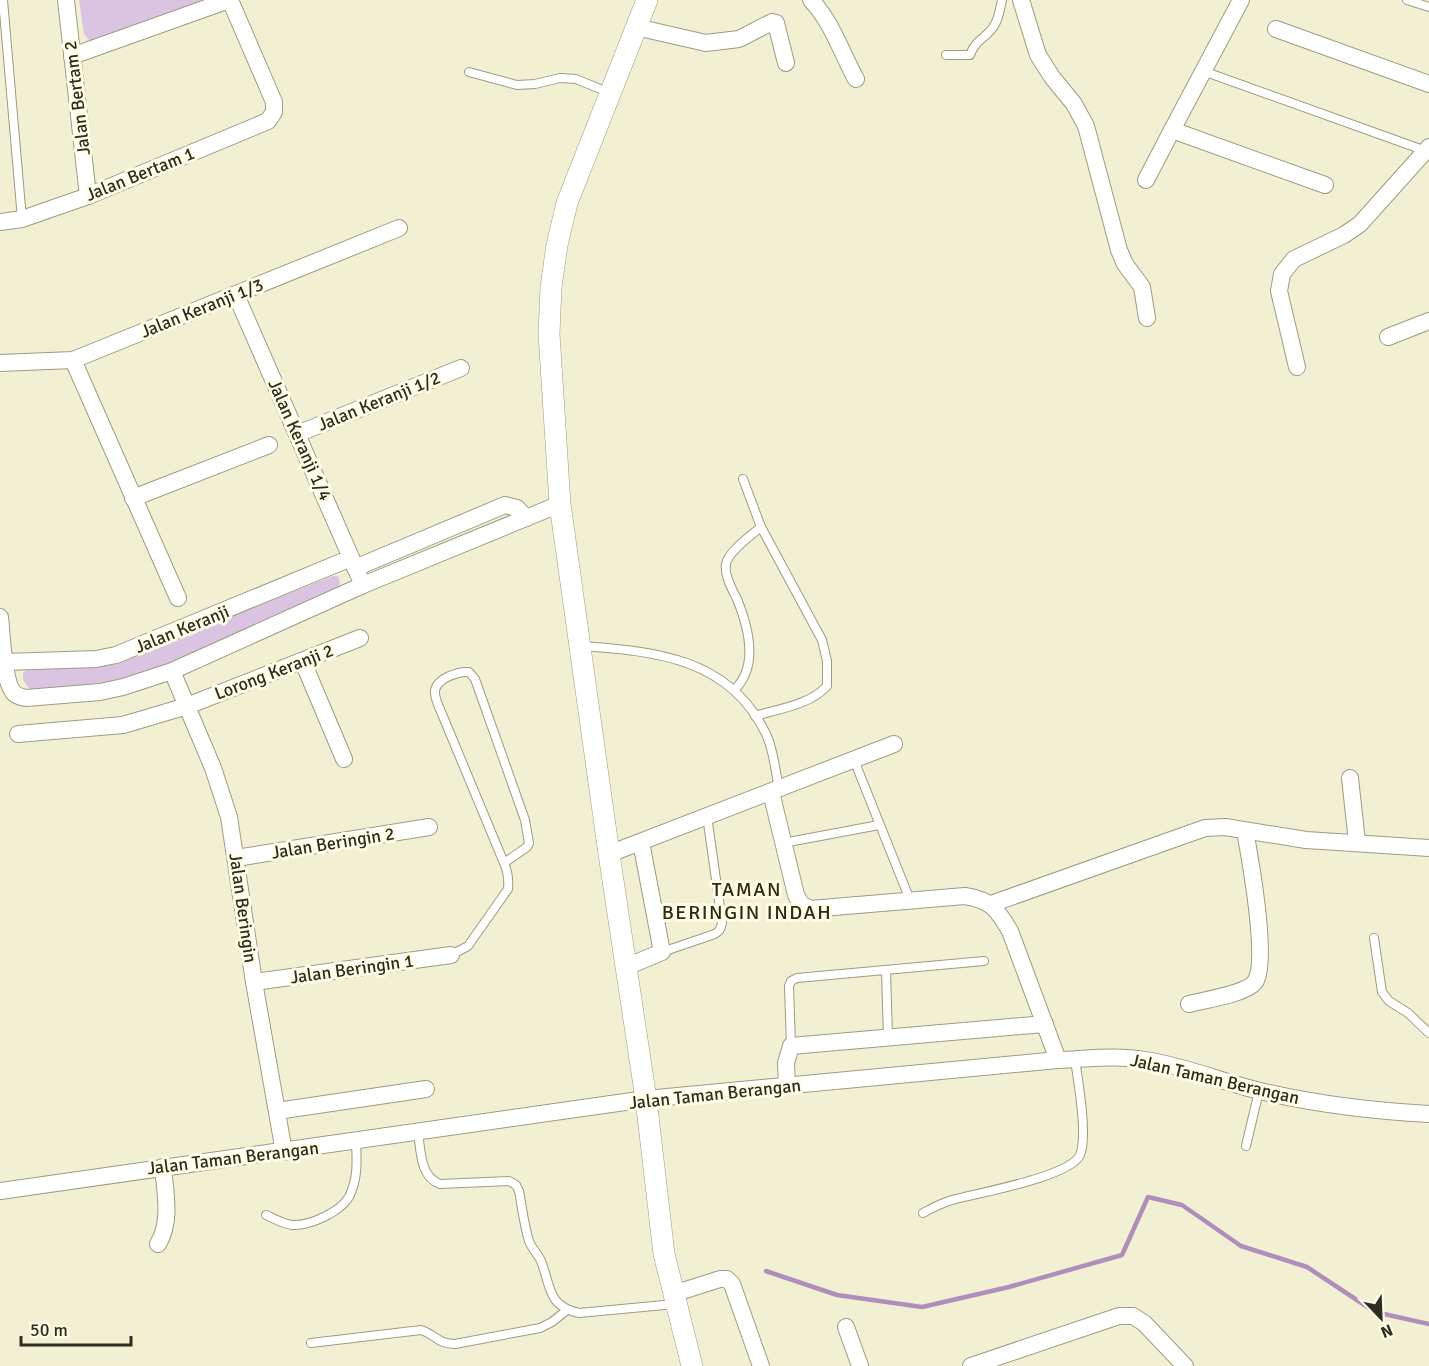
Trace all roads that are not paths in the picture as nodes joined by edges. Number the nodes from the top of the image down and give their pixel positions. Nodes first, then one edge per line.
1 (3, 0) edge
2 (66, 0) edge
3 (230, 0) edge
4 (647, 0) edge
5 (811, 0) edge
6 (1002, 0) edge
7 (1021, 0) edge
8 (1241, 0) edge
9 (1407, 0) edge
10 (1429, 7) edge
11 (636, 27) junction
12 (1276, 29) dead end
13 (946, 54) dead end
14 (72, 56) junction
15 (786, 63) dead end
16 (1203, 71) junction
17 (469, 72) dead end
18 (856, 79) dead end
19 (1429, 84) edge
20 (610, 93) junction
21 (1172, 130) junction
22 (1428, 151) edge
23 (1146, 180) dead end
24 (1325, 185) dead end
25 (88, 196) junction
26 (22, 219) junction
27 (0, 222) edge
28 (399, 228) dead end
29 (236, 295) junction
30 (1147, 318) dead end
31 (1429, 321) edge
32 (1388, 337) dead end
33 (73, 360) junction
34 (0, 363) edge
35 (1297, 367) dead end
36 (461, 368) dead end
37 (297, 434) junction
38 (269, 445) dead end
39 (743, 479) dead end
40 (133, 498) junction
41 (560, 504) junction
42 (526, 518) junction
43 (761, 527) junction
44 (353, 563) junction
45 (363, 585) junction
46 (178, 598) dead end
47 (0, 617) edge
48 (360, 638) dead end
49 (580, 646) junction
50 (4, 662) junction
51 (303, 662) junction
52 (172, 672) junction
53 (734, 690) junction
54 (187, 706) junction
55 (755, 716) junction
56 (18, 734) dead end
57 (894, 744) dead end
58 (344, 759) dead end
59 (854, 760) junction
60 (1350, 778) dead end
61 (775, 790) junction
62 (706, 816) junction
63 (879, 825) junction
64 (429, 827) dead end
65 (1245, 831) junction
66 (641, 842) junction
67 (1357, 842) junction
68 (783, 843) junction
69 (1429, 848) edge
70 (609, 854) junction
71 (236, 858) junction
72 (504, 863) junction
73 (910, 900) junction
74 (991, 904) junction
75 (1374, 938) dead end
76 (662, 952) junction
77 (451, 955) joint
78 (984, 961) dead end
79 (626, 967) junction
80 (886, 970) junction
81 (254, 982) junction
82 (1189, 1004) dead end
83 (1045, 1024) junction
84 (1429, 1033) edge
85 (888, 1038) junction
86 (791, 1046) junction
87 (1076, 1059) junction
88 (1058, 1060) junction
89 (787, 1086) junction
90 (426, 1089) dead end
91 (1258, 1091) junction
92 (646, 1099) junction
93 (277, 1111) junction
94 (1429, 1114) edge
95 (418, 1133) junction
96 (356, 1142) junction
97 (1246, 1146) dead end
98 (284, 1152) junction
99 (163, 1167) junction
100 (0, 1191) edge
101 (923, 1212) dead end
102 (266, 1215) dead end
103 (158, 1244) dead end
104 (674, 1299) junction
105 (567, 1310) junction
106 (846, 1327) dead end
107 (311, 1342) dead end
108 (692, 1366) edge
109 (761, 1366) edge
110 (860, 1366) edge
111 (971, 1366) edge
112 (1185, 1366) edge

1 - 26 lane
2 - 14 street, Jalan Bertam 2
3 - 14 street
3 - 25 street, Jalan Bertam 1
4 - 11 street
5 - 18 street
6 - 13 lane
7 - 30 street
8 - 16 street
9 - 10 lane
11 - 15 street
11 - 20 street
12 - 19 street
14 - 25 street, Jalan Bertam 2
16 - 21 street
16 - 22 lane
17 - 20 lane
20 - 41 street
21 - 23 street
21 - 24 street
22 - 35 street
25 - 26 street, Jalan Bertam 1
26 - 27 street, Jalan Bertam 1
28 - 29 street, Jalan Keranji 1/3
29 - 33 street, Jalan Keranji 1/3
29 - 37 street, Jalan Keranji 1/4
31 - 32 street
33 - 34 street, Jalan Keranji 1/3
33 - 40 street
36 - 37 street, Jalan Keranji 1/2
37 - 44 street, Jalan Keranji 1/4
38 - 40 street
39 - 43 lane
40 - 46 street
41 - 42 street
41 - 49 street
42 - 44 street, Jalan Keranji
42 - 45 street
43 - 53 lane
43 - 55 lane
44 - 45 street, Jalan Keranji 1/4
44 - 50 street, Jalan Keranji
45 - 52 street
47 - 50 street
48 - 51 street, Lorong Keranji 2
49 - 53 lane
49 - 70 street
50 - 52 street
51 - 54 street, Lorong Keranji 2
51 - 58 street
52 - 54 street, Jalan Beringin
53 - 55 lane
54 - 56 street, Lorong Keranji 2
54 - 71 street, Jalan Beringin
55 - 61 lane
57 - 59 street
59 - 61 street
59 - 63 lane
60 - 67 street
61 - 62 street
61 - 68 street
62 - 66 street
62 - 76 lane
63 - 68 lane
63 - 73 lane
64 - 71 street, Jalan Beringin 2
65 - 67 street
65 - 74 street
65 - 82 street
66 - 70 street
66 - 76 street
67 - 69 street
68 - 73 street
70 - 79 street
71 - 81 street, Jalan Beringin
72 - 72 lane
72 - 77 lane
73 - 74 street
74 - 83 street
75 - 84 lane
76 - 79 street
77 - 81 street, Jalan Beringin 1
78 - 80 lane
79 - 92 street
80 - 85 lane
80 - 86 lane
81 - 93 street, Jalan Beringin
83 - 85 street
83 - 88 street
85 - 86 street
86 - 89 street
87 - 88 street, Jalan Taman Berangan
87 - 91 street, Jalan Taman Berangan
87 - 101 lane
88 - 89 street, Jalan Taman Berangan
89 - 92 street, Jalan Taman Berangan
90 - 93 street
91 - 94 street, Jalan Taman Berangan
91 - 97 lane
92 - 95 street, Jalan Taman Berangan
92 - 104 street
93 - 98 street, Jalan Beringin
95 - 96 street, Jalan Taman Berangan
95 - 105 lane
96 - 98 street, Jalan Taman Berangan
96 - 102 lane
98 - 99 street, Jalan Taman Berangan
99 - 100 street, Jalan Taman Berangan
99 - 103 street
104 - 105 lane
104 - 108 street
104 - 109 street
105 - 107 lane
106 - 110 street
111 - 112 street

